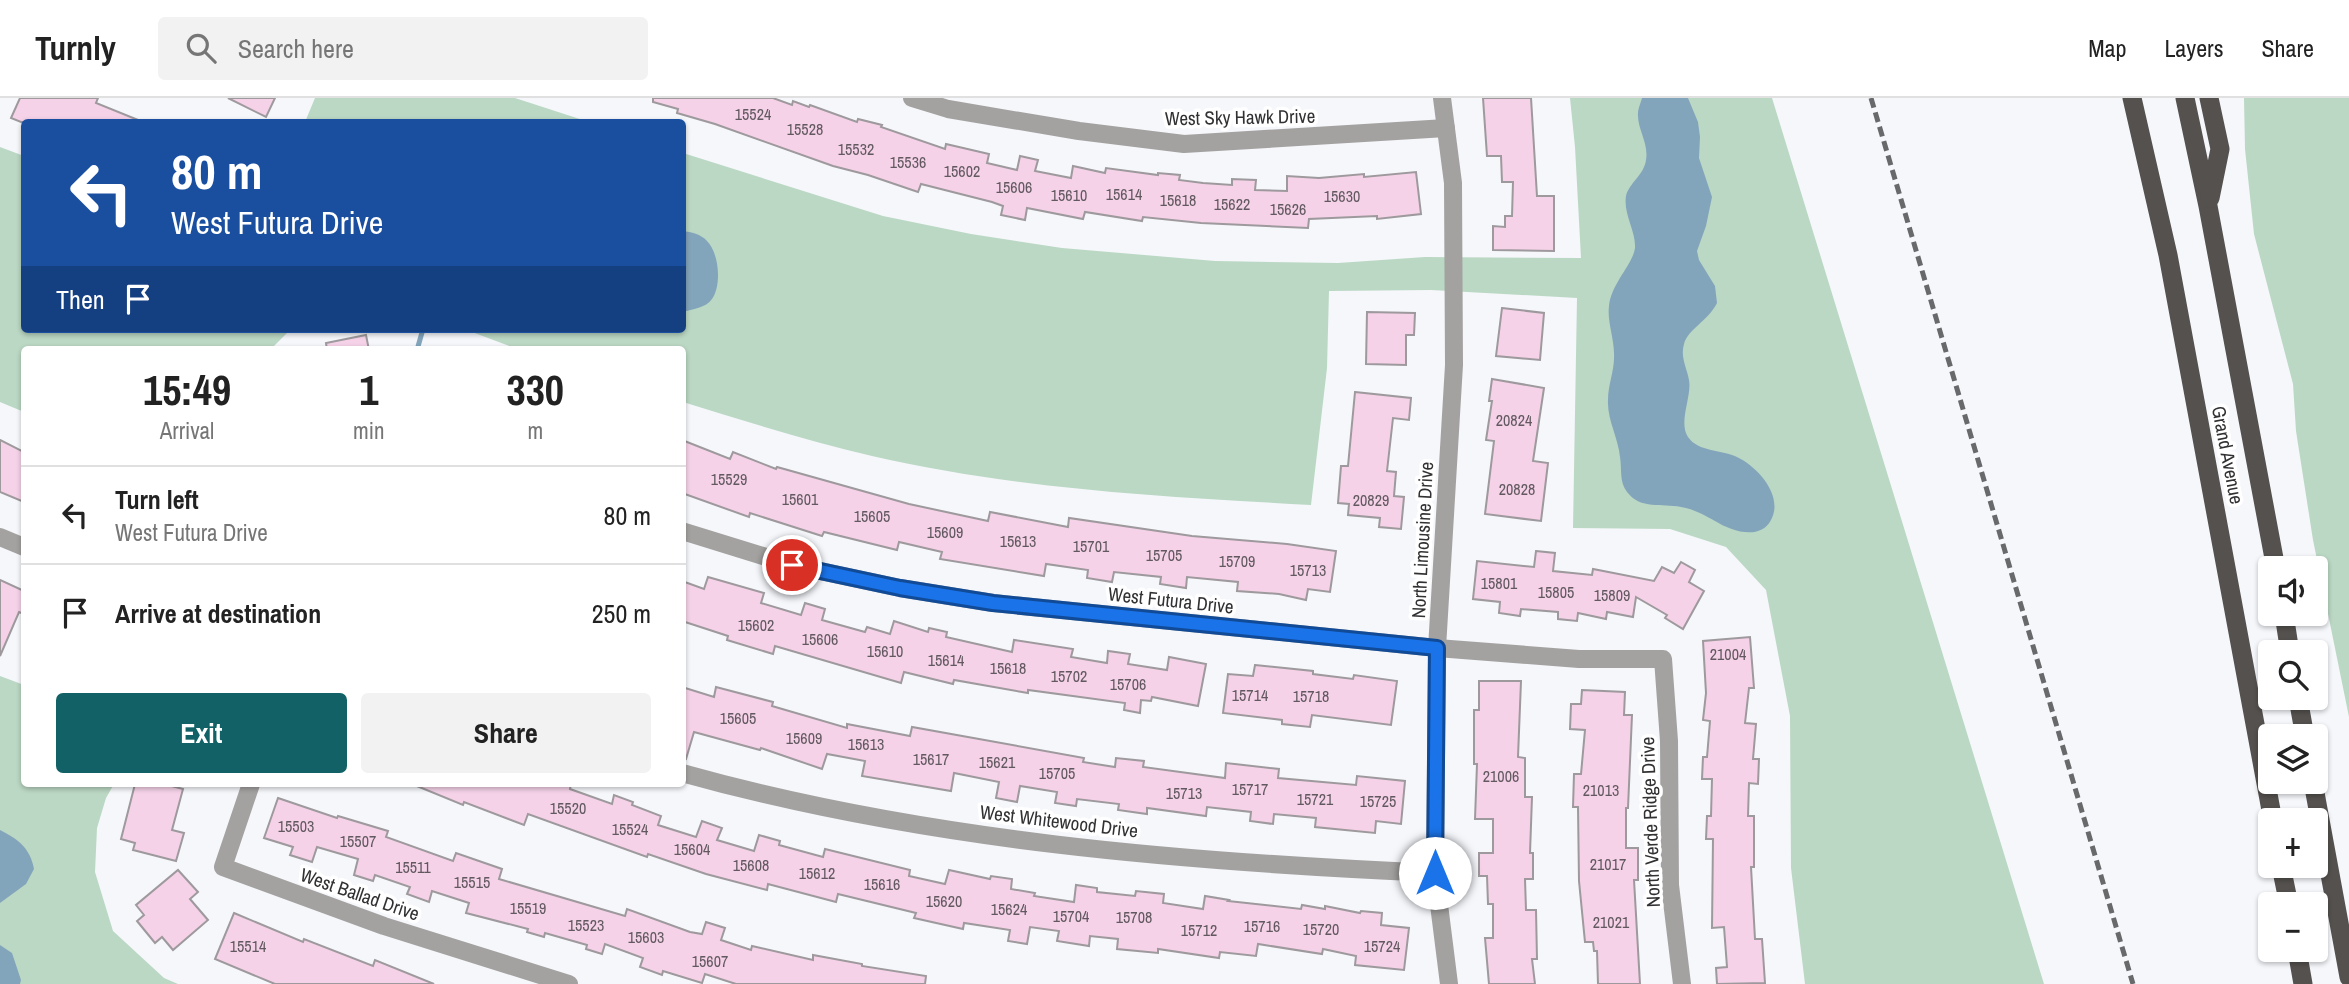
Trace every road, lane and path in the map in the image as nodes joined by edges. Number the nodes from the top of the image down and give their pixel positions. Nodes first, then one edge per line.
1 (912, 98) edge
2 (1442, 98) edge
3 (2132, 98) edge
4 (2185, 98) edge
5 (2208, 98) edge
6 (1446, 128) junction
7 (2208, 206) junction
8 (686, 532) edge
9 (0, 537) edge
10 (21, 546) edge
11 (2274, 556) edge
12 (1437, 648) junction
13 (1662, 659) joint
14 (686, 774) edge
15 (250, 787) edge
16 (2315, 794) edge
17 (2271, 808) edge
18 (1435, 873) junction
19 (2299, 962) edge
20 (2349, 977) edge
21 (569, 984) edge
22 (1449, 984) edge
23 (1682, 984) edge
24 (2303, 984) edge

1 - 6 street, West Sky Hawk Drive
2 - 6 street, North Limousine Drive
3 - 17 highway, Grand Avenue
4 - 7 highway, Grand Avenue
5 - 7 highway
6 - 12 street, North Limousine Drive
7 - 11 highway, Grand Avenue
8 - 12 street, West Futura Drive
9 - 10 street
12 - 13 street, West Futura Drive
12 - 18 street, North Limousine Drive
13 - 23 street, North Verde Ridge Drive
14 - 18 street, West Whitewood Drive
15 - 21 street, West Ballad Drive
16 - 20 highway
18 - 22 street, North Limousine Drive
19 - 24 highway

